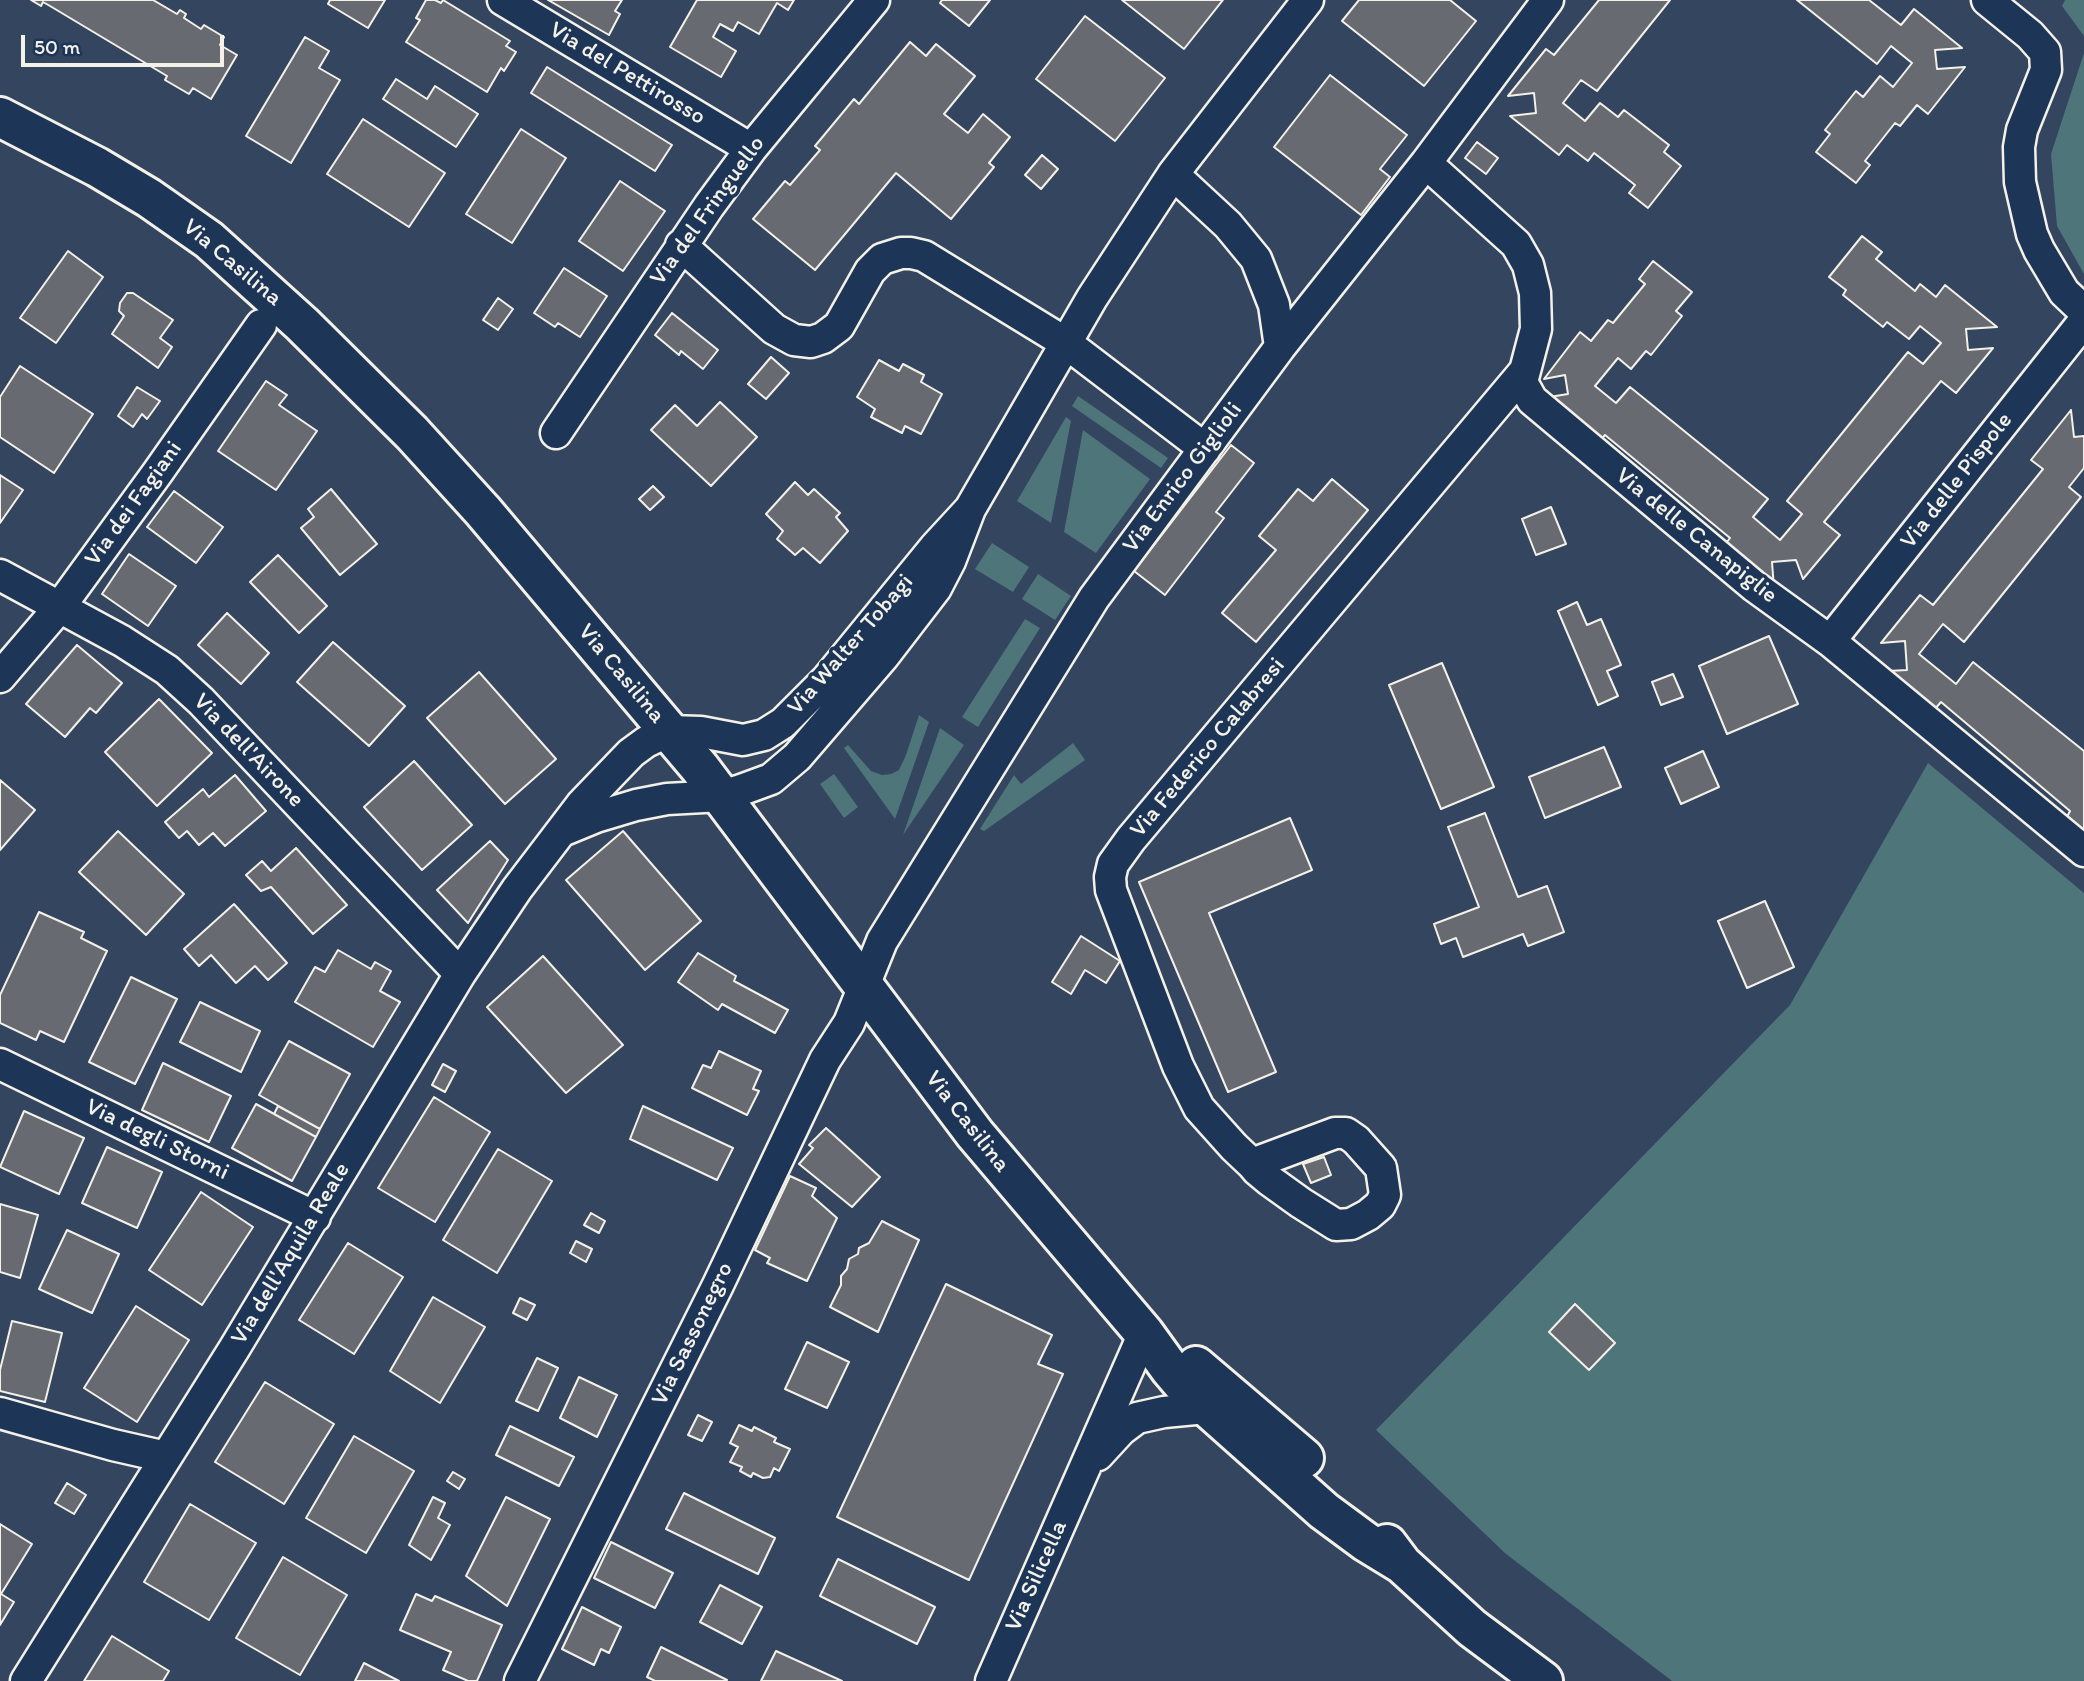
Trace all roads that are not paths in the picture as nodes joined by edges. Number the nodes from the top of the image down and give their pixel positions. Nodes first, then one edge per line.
1 (503, 0) edge
2 (874, 0) edge
3 (1308, 0) edge
4 (1548, 0) edge
5 (1987, 0) edge
6 (0, 117) edge
7 (751, 149) junction
8 (1426, 163) junction
9 (1174, 174) junction
10 (681, 245) junction
11 (2084, 311) edge
12 (2084, 321) edge
13 (261, 325) dead end
14 (1066, 343) junction
15 (1280, 347) junction
16 (1523, 373) junction
17 (556, 433) dead end
18 (1205, 449) junction
19 (970, 509) junction
20 (0, 575) edge
21 (59, 608) junction
22 (1830, 641) junction
23 (0, 677) edge
24 (669, 731) junction
25 (722, 796) junction
26 (561, 831) junction
27 (2084, 851) edge
28 (460, 974) junction
29 (864, 987) junction
30 (0, 1064) edge
31 (1251, 1164) dead end
32 (314, 1217) junction
33 (1144, 1333) junction
34 (1206, 1408) junction
35 (0, 1413) edge
36 (166, 1457) junction
37 (1084, 1471) junction
38 (1402, 1564) junction
39 (1472, 1628) junction
40 (26, 1681) edge
41 (520, 1681) edge
42 (991, 1681) edge
43 (1510, 1681) edge
44 (1543, 1681) edge

1 - 7 street, Via del Pettirosso
2 - 7 street, Via del Fringuello
3 - 9 street, Via Walter Tobagi
4 - 8 street, Via Enrico Giglioli
5 - 11 street
6 - 24 main road, Via Casilina
7 - 10 street, Via del Fringuello
8 - 15 street, Via Enrico Giglioli
8 - 16 street
9 - 14 street, Via Walter Tobagi
9 - 15 street
10 - 14 street
10 - 17 street, Via del Fringuello
12 - 22 street, Via delle Pispole
13 - 21 street, Via dei Fagiani
14 - 18 street
14 - 19 street, Via Walter Tobagi
15 - 18 street, Via Enrico Giglioli
16 - 22 street, Via delle Canapiglie
16 - 31 street, Via Federico Calabresi
18 - 29 street, Via Enrico Giglioli
19 - 24 street, Via Walter Tobagi
19 - 25 street, Via Walter Tobagi
20 - 21 street, Via dell'Airone
21 - 23 street, Via dei Fagiani
21 - 28 street, Via dell'Airone
22 - 27 street, Via delle Canapiglie
24 - 25 main road, Via Casilina
24 - 26 street, Via dell'Aquila Reale
25 - 26 street
25 - 29 main road, Via Casilina
26 - 28 street, Via dell'Aquila Reale
28 - 32 street, Via dell'Aquila Reale
29 - 33 main road, Via Casilina
29 - 41 street, Via Sassonegro
30 - 32 street, Via degli Storni
32 - 36 street, Via dell'Aquila Reale
33 - 34 main road, Via Casilina
33 - 37 street, Via Silicella
33 - 38 main road, Via Casilina
34 - 37 street, Via Silicella
34 - 38 main road, Via Casilina
35 - 36 street
36 - 40 street, Via dell'Aquila Reale
37 - 42 street, Via Silicella
38 - 39 main road, Via Casilina
39 - 43 main road
39 - 44 main road, Via Casilina

